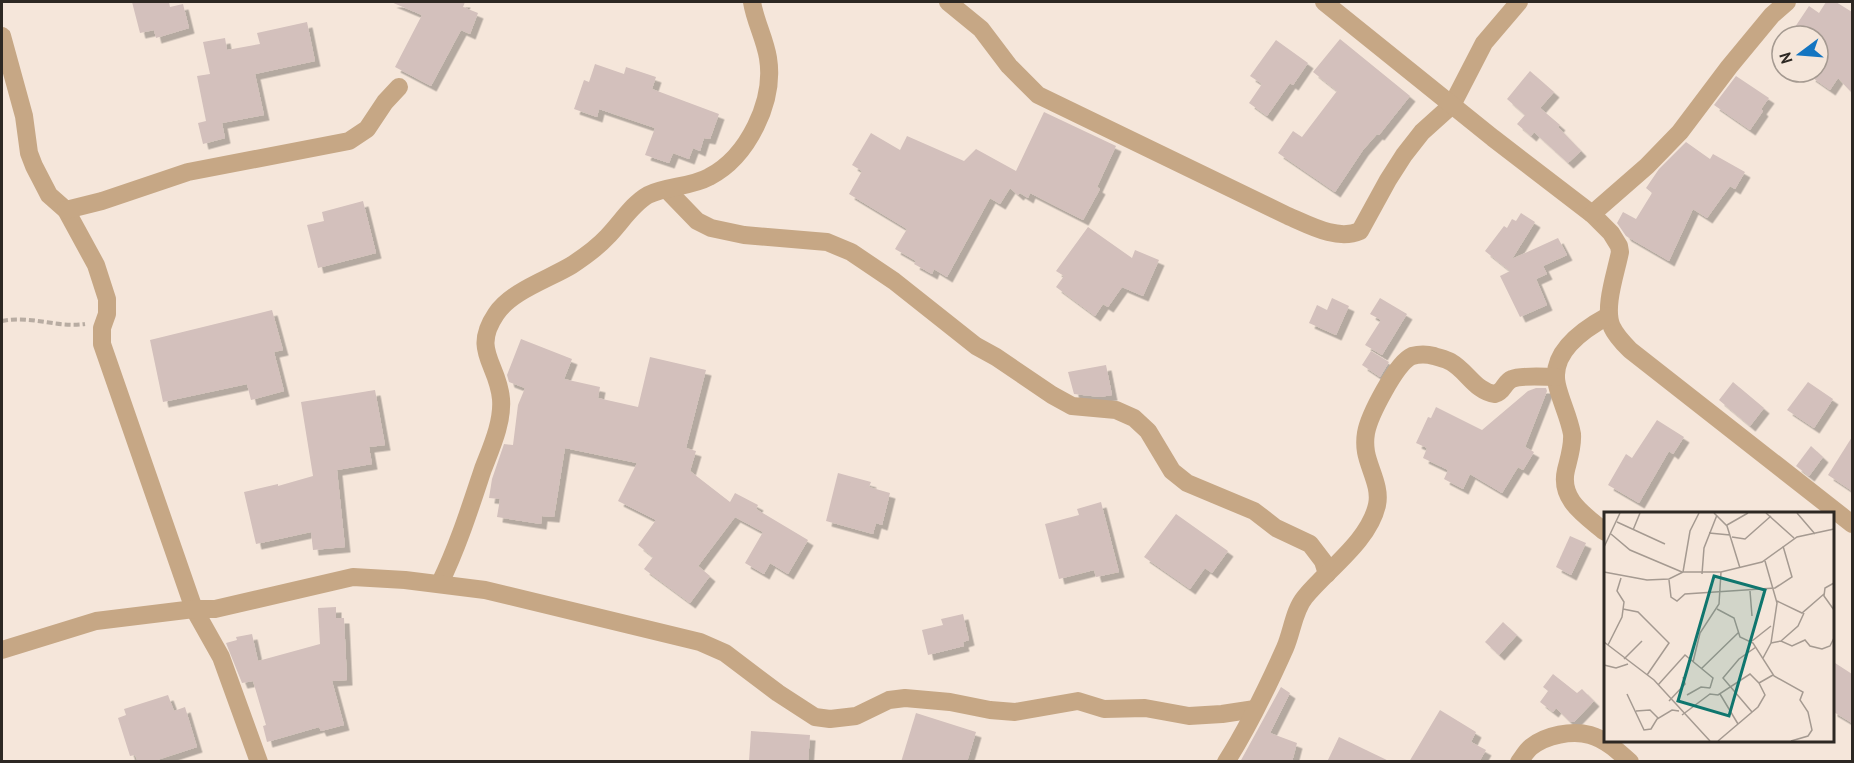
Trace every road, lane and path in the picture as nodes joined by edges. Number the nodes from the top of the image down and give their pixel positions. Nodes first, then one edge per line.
1 (752, 2) edge
2 (948, 2) edge
3 (1324, 2) edge
4 (1519, 2) edge
5 (1787, 2) edge
6 (2, 36) edge
7 (399, 87) dead end
8 (1452, 105) junction
9 (667, 190) junction
10 (66, 210) junction
11 (1592, 214) junction
12 (107, 314) junction
13 (1608, 315) junction
14 (2, 321) edge
15 (1556, 377) junction
16 (1852, 524) edge
17 (1604, 531) edge
18 (1327, 574) junction
19 (440, 584) junction
20 (194, 609) junction
21 (2, 650) edge
22 (1255, 709) junction
23 (1604, 741) edge
24 (1605, 742) edge
25 (259, 762) edge
26 (1226, 762) edge
27 (1519, 762) edge
28 (1630, 762) edge

1 - 9 street
2 - 8 street
3 - 8 street
4 - 8 street
5 - 11 street
6 - 10 street
7 - 10 street
8 - 11 street
9 - 18 street
9 - 19 street
10 - 12 street
11 - 13 street
12 - 14 path
12 - 20 street
13 - 15 street
13 - 16 street
15 - 17 street
15 - 18 street
18 - 22 street
19 - 20 street
19 - 22 street
20 - 21 street
20 - 25 street
22 - 26 street
23 - 27 street
24 - 28 street

